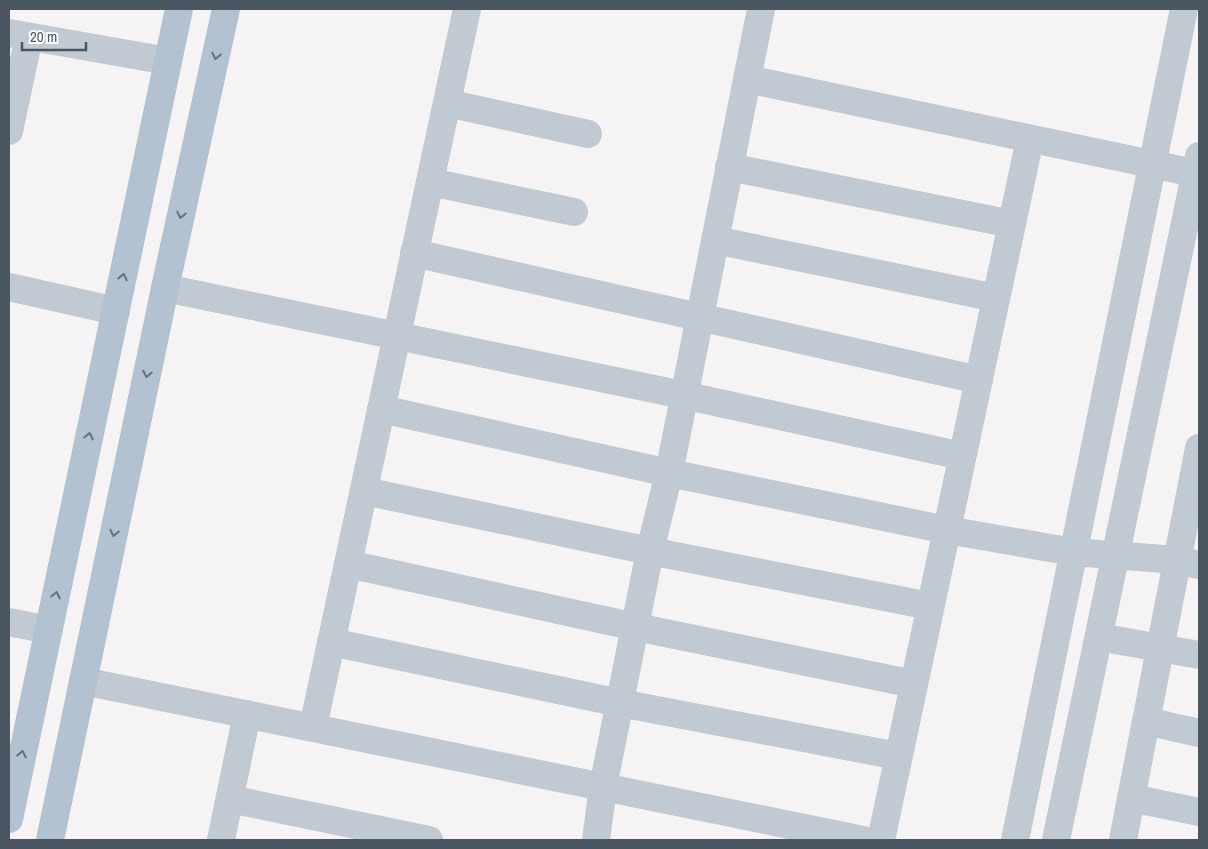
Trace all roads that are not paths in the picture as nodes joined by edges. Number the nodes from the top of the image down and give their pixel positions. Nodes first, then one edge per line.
1 (178, 9) edge
2 (226, 9) edge
3 (467, 9) edge
4 (761, 9) edge
5 (1184, 9) edge
6 (19, 35) edge
7 (168, 61) junction
8 (747, 79) junction
9 (446, 103) junction
10 (10, 121) edge
11 (588, 134) dead end
12 (1030, 139) junction
13 (1152, 165) junction
14 (729, 167) junction
15 (1198, 168) edge
16 (430, 182) junction
17 (574, 212) dead end
18 (1012, 224) junction
19 (715, 240) junction
20 (414, 253) junction
21 (1189, 256) edge
22 (9, 287) edge
23 (165, 288) junction
24 (996, 298) junction
25 (116, 311) junction
26 (700, 317) junction
27 (397, 336) junction
28 (978, 380) junction
29 (683, 395) junction
30 (381, 409) junction
31 (1199, 448) edge
32 (962, 456) junction
33 (669, 473) junction
34 (1195, 487) edge
35 (364, 491) junction
36 (947, 530) junction
37 (650, 551) junction
38 (1073, 552) junction
39 (1116, 555) junction
40 (1188, 562) edge
41 (348, 564) junction
42 (930, 606) junction
43 (9, 622) edge
44 (636, 627) junction
45 (49, 630) junction
46 (1099, 637) junction
47 (331, 642) junction
48 (1161, 647) junction
49 (1199, 655) edge
50 (83, 681) junction
51 (914, 684) junction
52 (620, 703) junction
53 (248, 714) junction
54 (1146, 721) junction
55 (313, 728) junction
56 (1199, 733) edge
57 (898, 756) junction
58 (603, 787) junction
59 (1131, 798) junction
60 (230, 799) junction
61 (1199, 812) edge
62 (9, 819) edge
63 (50, 840) edge
64 (221, 840) edge
65 (429, 840) edge
66 (596, 840) edge
67 (863, 840) edge
68 (881, 840) edge
69 (1015, 840) edge
70 (1056, 840) edge
71 (1123, 840) edge

1 - 7 main road
2 -> 23 main road
3 - 9 street
4 - 8 street
5 - 13 street
6 - 7 street
6 - 10 street
25 -> 7 main road
8 - 12 street
8 - 14 street
9 - 11 street
9 - 16 street
12 - 13 street
12 - 18 street
13 - 15 street
13 - 38 street
14 - 18 street
14 - 19 street
15 - 21 street
16 - 17 street
16 - 20 street
18 - 24 street
19 - 24 street
19 - 26 street
20 - 26 street
20 - 27 street
21 - 39 street
22 - 25 street
23 - 27 street
23 -> 50 main road
24 - 28 street
45 -> 25 main road
26 - 28 street
26 - 29 street
27 - 29 street
27 - 30 street
28 - 32 street
29 - 32 street
29 - 33 street
30 - 33 street
30 - 35 street
31 - 34 street
32 - 36 street
33 - 36 street
33 - 37 street
34 - 40 street
35 - 37 street
35 - 41 street
36 - 38 street
36 - 42 street
37 - 42 street
37 - 44 street
38 - 39 street
38 - 69 street
39 - 40 street
39 - 46 street
40 - 48 street
41 - 44 street
41 - 47 street
42 - 51 street
43 - 45 street
44 - 51 street
44 - 52 street
62 -> 45 main road
46 - 48 street
46 - 70 street
47 - 52 street
47 - 55 street
48 - 49 street
48 - 54 street
50 - 53 street
50 - 63 main road
51 - 57 street
52 - 57 street
52 - 58 street
53 - 55 street
53 - 60 street
54 - 56 street
54 - 59 street
55 - 58 street
57 - 68 street
58 - 66 street
58 - 67 street
59 - 61 street
59 - 71 street
60 - 64 street
60 - 65 street

